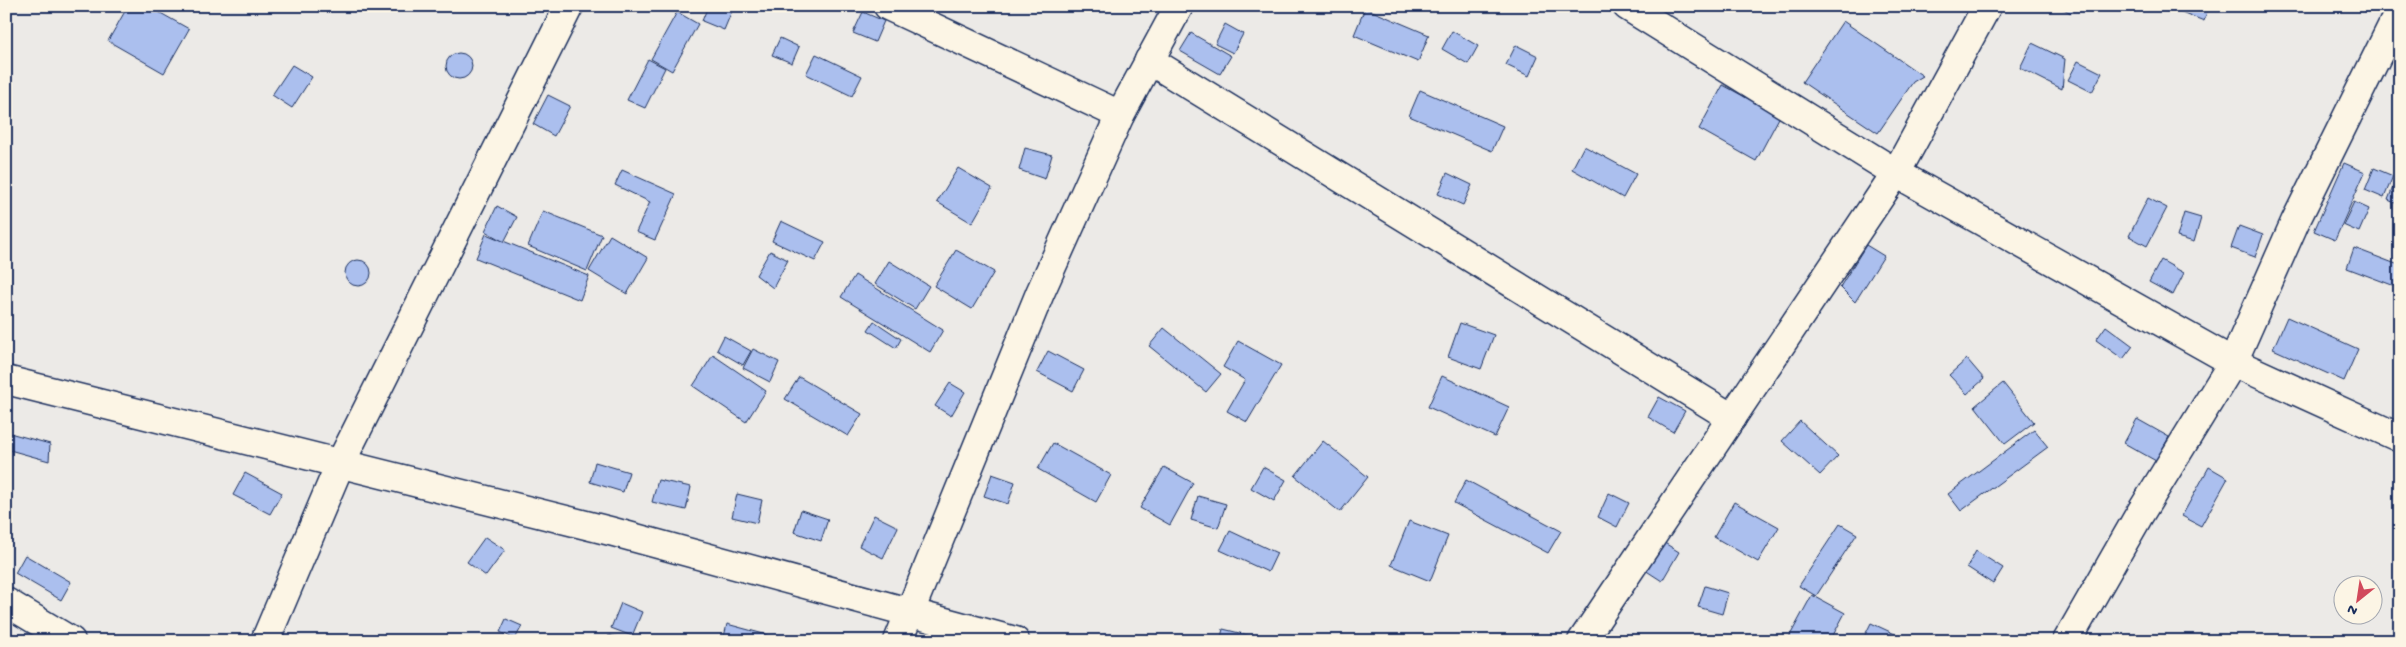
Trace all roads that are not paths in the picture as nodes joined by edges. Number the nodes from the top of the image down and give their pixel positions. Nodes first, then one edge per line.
1 (569, 6) edge
2 (888, 6) edge
3 (1178, 6) edge
4 (1626, 6) edge
5 (1987, 6) edge
6 (2400, 10) edge
7 (1149, 60) junction
8 (1120, 114) junction
9 (1896, 173) junction
10 (2232, 362) junction
11 (6, 380) edge
12 (1732, 418) junction
13 (2400, 438) edge
14 (340, 464) junction
15 (6, 602) edge
16 (910, 613) junction
17 (71, 641) edge
18 (265, 641) edge
19 (898, 641) edge
20 (1015, 641) edge
21 (1582, 641) edge
22 (2066, 641) edge

1 - 14 street
2 - 8 street
3 - 7 street
4 - 9 street
5 - 9 street
6 - 10 street
7 - 8 street
7 - 12 street
8 - 16 street
9 - 10 street
9 - 12 street
10 - 13 street
10 - 22 street
11 - 14 street
12 - 21 street
14 - 16 street
14 - 18 street
15 - 17 street
16 - 19 street
16 - 20 street

